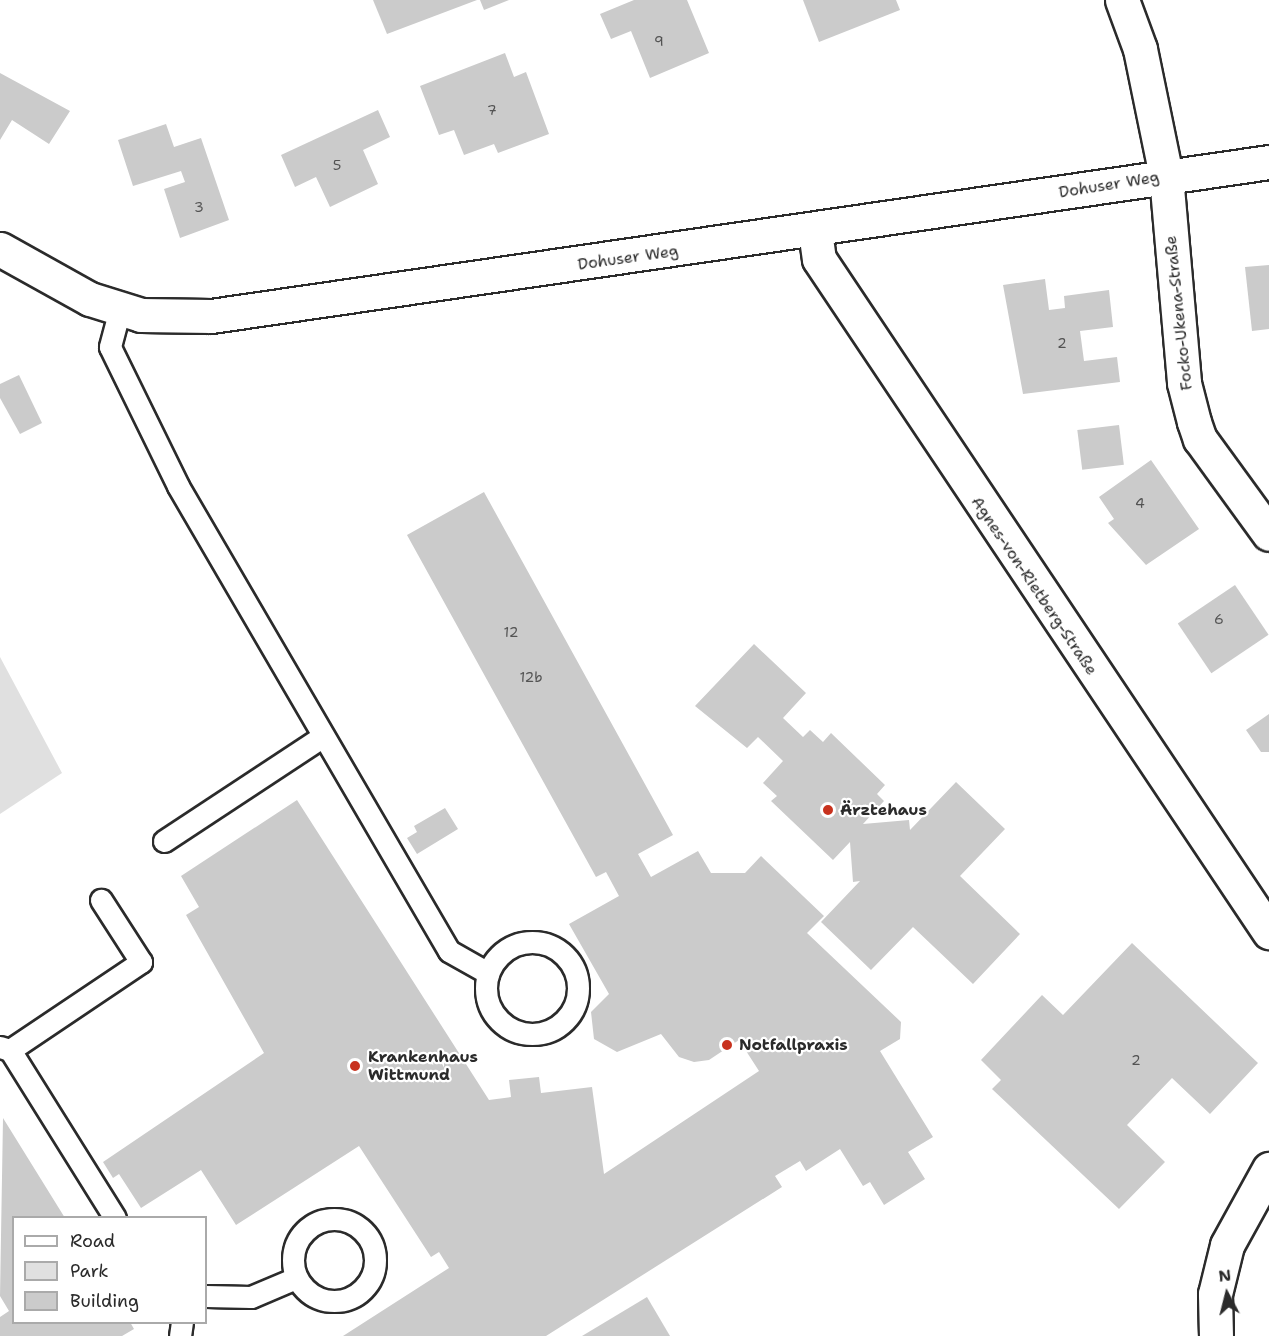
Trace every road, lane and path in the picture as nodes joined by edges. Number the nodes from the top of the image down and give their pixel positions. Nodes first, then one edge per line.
1 (1122, 0) edge
2 (1269, 162) edge
3 (1166, 176) junction
4 (815, 231) junction
5 (0, 249) edge
6 (120, 309) junction
7 (1269, 534) edge
8 (322, 737) junction
9 (164, 841) dead end
10 (100, 900) dead end
11 (1269, 932) edge
12 (488, 973) junction
13 (5, 1048) edge
14 (1269, 1169) edge
15 (114, 1216) edge
16 (296, 1278) dead end
17 (207, 1296) edge
18 (1216, 1336) edge

1 - 3 street, Focko-Ukena-Straße
2 - 3 street, Dohuser Weg
3 - 4 street, Dohuser Weg
3 - 7 street, Focko-Ukena-Straße
4 - 6 street, Dohuser Weg
4 - 11 street, Agnes-von-Rietberg-Straße
5 - 6 street, Dohuser Weg
6 - 8 lane
8 - 9 lane
8 - 12 lane
10 - 13 lane
12 - 12 lane
13 - 15 lane
14 - 18 street
16 - 17 lane

